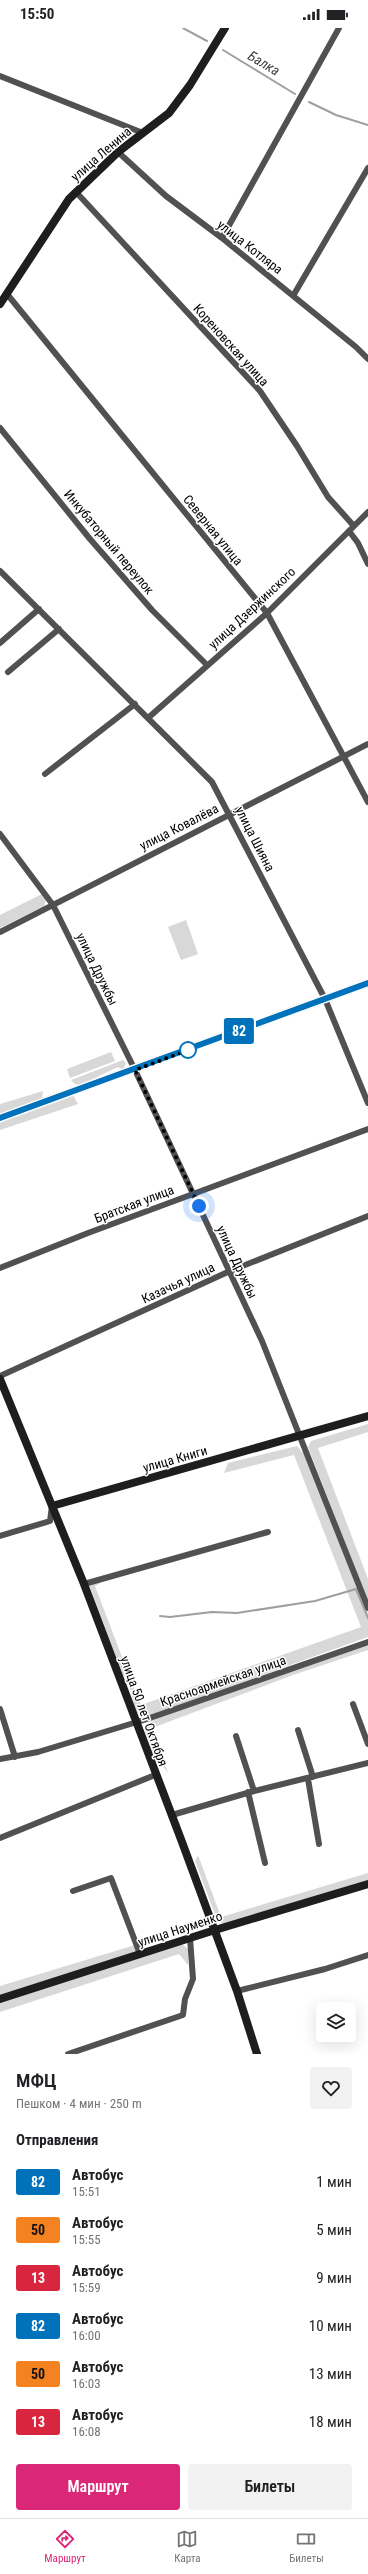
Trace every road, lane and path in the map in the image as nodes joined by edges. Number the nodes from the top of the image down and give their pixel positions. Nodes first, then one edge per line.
1 (225, 28) edge
2 (338, 28) edge
3 (0, 76) edge
4 (143, 133) junction
5 (118, 152) junction
6 (368, 168) edge
7 (76, 192) junction
8 (222, 238) junction
9 (7, 294) junction
10 (293, 296) junction
11 (0, 304) edge
12 (368, 359) edge
13 (0, 428) edge
14 (368, 512) edge
15 (351, 528) junction
16 (368, 564) edge
17 (0, 571) edge
18 (39, 609) junction
19 (267, 613) junction
20 (59, 629) junction
21 (0, 643) edge
22 (207, 665) junction
23 (8, 672) dead end
24 (135, 704) junction
25 (148, 718) junction
26 (368, 744) edge
27 (343, 756) junction
28 (45, 774) dead end
29 (368, 802) edge
30 (230, 813) junction
31 (0, 834) edge
32 (53, 905) junction
33 (0, 932) edge
34 (368, 983) edge
35 (325, 999) junction
36 (135, 1070) junction
37 (368, 1104) edge
38 (0, 1118) edge
39 (368, 1129) edge
40 (192, 1194) junction
41 (368, 1216) edge
42 (0, 1268) edge
43 (230, 1272) junction
44 (0, 1378) edge
45 (368, 1416) edge
46 (299, 1437) junction
47 (52, 1506) junction
48 (268, 1532) dead end
49 (0, 1536) edge
50 (84, 1584) junction
51 (368, 1608) edge
52 (368, 1642) edge
53 (353, 1704) dead end
54 (0, 1709) edge
55 (136, 1722) junction
56 (298, 1730) dead end
57 (236, 1736) dead end
58 (368, 1744) edge
59 (15, 1757) junction
60 (0, 1759) edge
61 (368, 1763) edge
62 (155, 1775) junction
63 (311, 1778) junction
64 (251, 1792) junction
65 (172, 1815) junction
66 (0, 1838) edge
67 (319, 1844) dead end
68 (265, 1863) dead end
69 (368, 1884) edge
70 (72, 1891) dead end
71 (215, 1930) junction
72 (190, 1938) junction
73 (140, 1954) junction
74 (368, 1955) edge
75 (237, 1991) junction
76 (0, 1999) edge
77 (68, 2054) edge
78 (257, 2054) edge

1 - 4 main road, улица Ленина
2 - 8 street
3 - 4 street
4 - 5 main road, улица Ленина
5 - 7 main road, улица Ленина
5 - 8 street, улица Котляра
6 - 10 street
7 - 9 main road, улица Ленина
7 - 15 street, Кореновская улица
8 - 10 street, улица Котляра
9 - 11 main road, улица Ленина
9 - 19 street, Северная улица
10 - 12 street, улица Котляра
13 - 22 street, Инкубаторный переулок
14 - 15 street, улица Дзержинского
15 - 16 street, Кореновская улица
15 - 19 street, улица Дзержинского
17 - 18 street, улица Шияна
18 - 20 street, улица Шияна
18 - 21 street
19 - 22 street, улица Дзержинского
19 - 27 street, Северная улица
20 - 23 street
20 - 24 street, улица Шияна
22 - 25 street, улица Дзержинского
24 - 25 street, улица Шияна
24 - 28 street
25 - 30 street, улица Шияна
26 - 27 street, улица Ковалёва
27 - 29 street, Северная улица
27 - 30 street, улица Ковалёва
30 - 32 street, улица Ковалёва
30 - 35 street, улица Шияна
31 - 32 street, улица Дружбы
32 - 33 street, улица Ковалёва
32 - 36 street, улица Дружбы
34 - 35 main road
35 - 36 main road
35 - 37 street, улица Шияна
36 - 38 main road
36 - 40 street, улица Дружбы
39 - 40 street, Братская улица
40 - 42 street, Братская улица
40 - 43 street, улица Дружбы
41 - 43 street, Казачья улица
43 - 44 street, Казачья улица
43 - 46 street, улица Дружбы
44 - 47 main road, улица 50 лет Октября
45 - 46 main road, улица Книги
46 - 47 main road, улица Книги
46 - 51 street, улица Дружбы
47 - 49 street
47 - 50 main road, улица 50 лет Октября
48 - 50 street
50 - 55 main road, улица 50 лет Октября
52 - 55 street, Красноармейская улица
53 - 58 street
54 - 59 street
55 - 59 street, Красноармейская улица
55 - 62 main road, улица 50 лет Октября
56 - 63 street
57 - 64 street
59 - 60 street, Красноармейская улица
61 - 63 street
62 - 65 main road, улица 50 лет Октября
62 - 66 street
63 - 64 street
63 - 67 street
64 - 65 street
64 - 68 street
65 - 71 main road, улица 50 лет Октября
69 - 71 main road, улица Науменко
70 - 73 street
71 - 72 main road, улица Науменко
71 - 75 main road, улица 50 лет Октября
72 - 73 main road, улица Науменко
72 - 77 street
73 - 76 main road, улица Науменко
74 - 75 street
75 - 78 main road, улица 50 лет Октября

